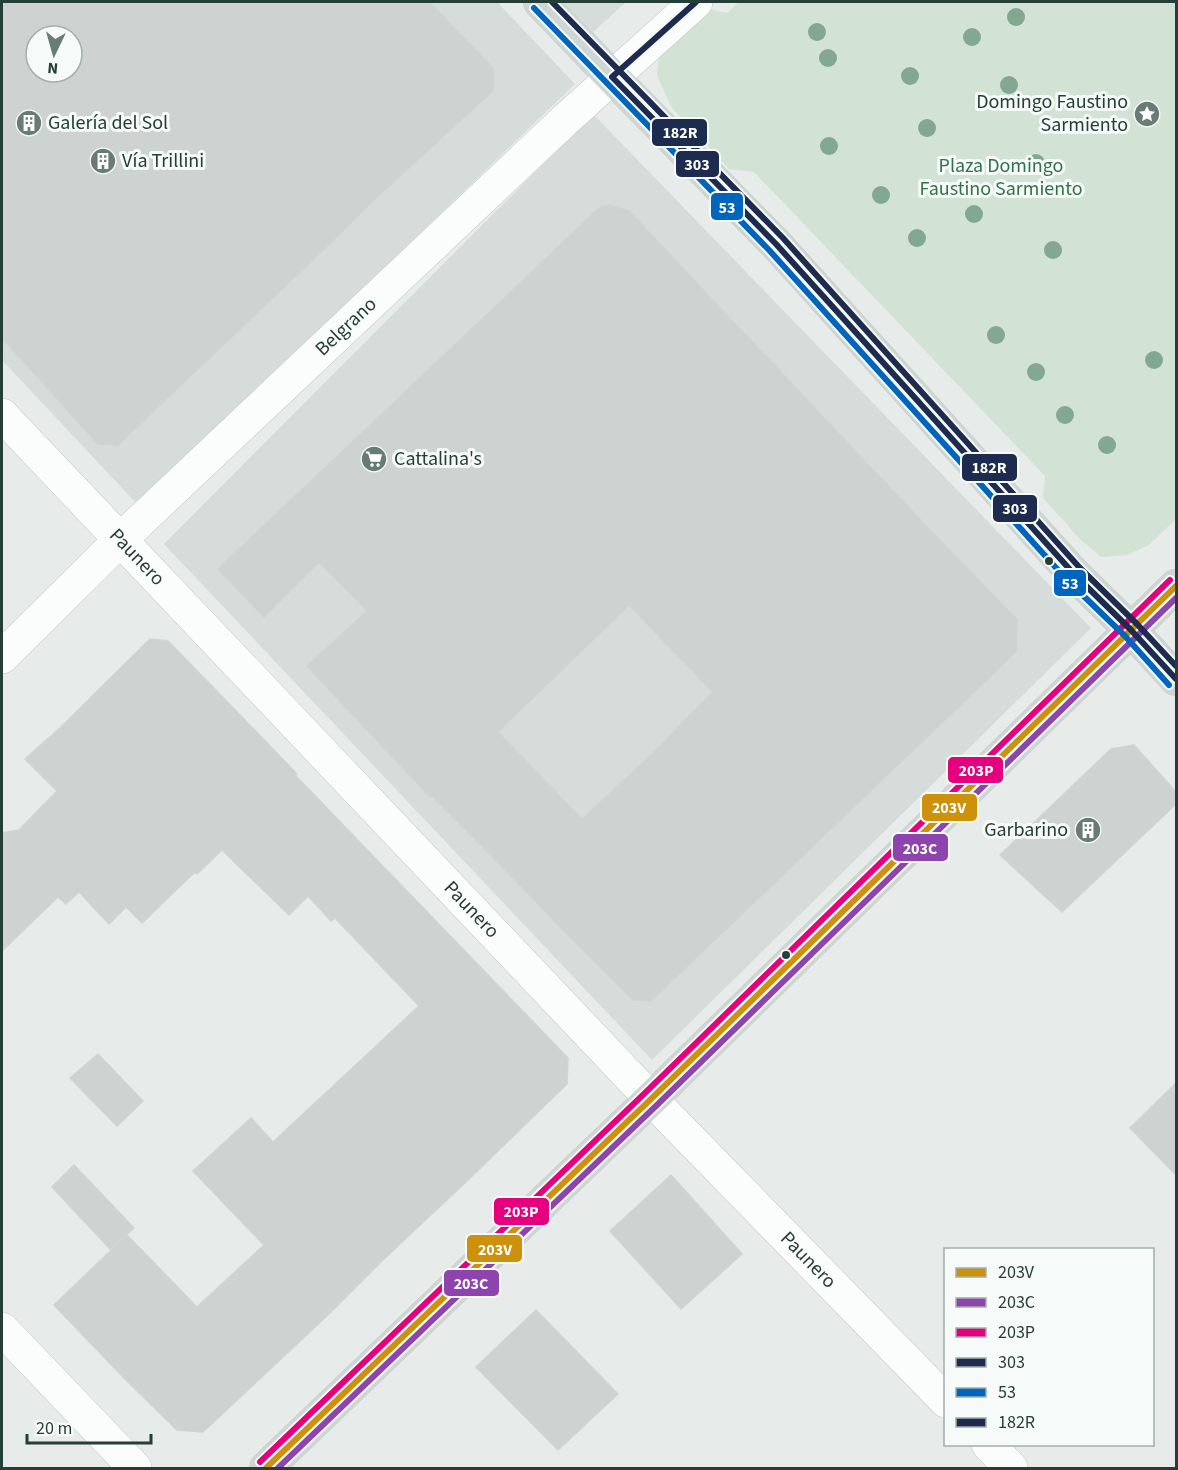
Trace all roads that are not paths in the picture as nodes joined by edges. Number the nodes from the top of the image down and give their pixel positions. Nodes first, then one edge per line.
1 (540, 2) edge
2 (696, 2) edge
3 (612, 77) junction
4 (2, 415) edge
5 (120, 540) junction
6 (1176, 586) edge
7 (1131, 630) junction
8 (2, 657) edge
9 (1176, 678) edge
10 (651, 1099) junction
11 (2, 1329) edge
12 (944, 1400) edge
13 (990, 1446) edge
14 (135, 1468) edge
15 (266, 1468) edge
16 (1011, 1468) edge

1 - 3 main road
2 - 3 street, Belgrano
3 - 5 street, Belgrano
3 - 7 main road
4 - 5 street, Paunero
5 - 8 street, Belgrano
5 - 10 street, Paunero
6 - 7 main road
7 - 9 main road
7 - 10 main road
10 - 12 street, Paunero
10 - 15 main road
11 - 14 street
13 - 16 street

